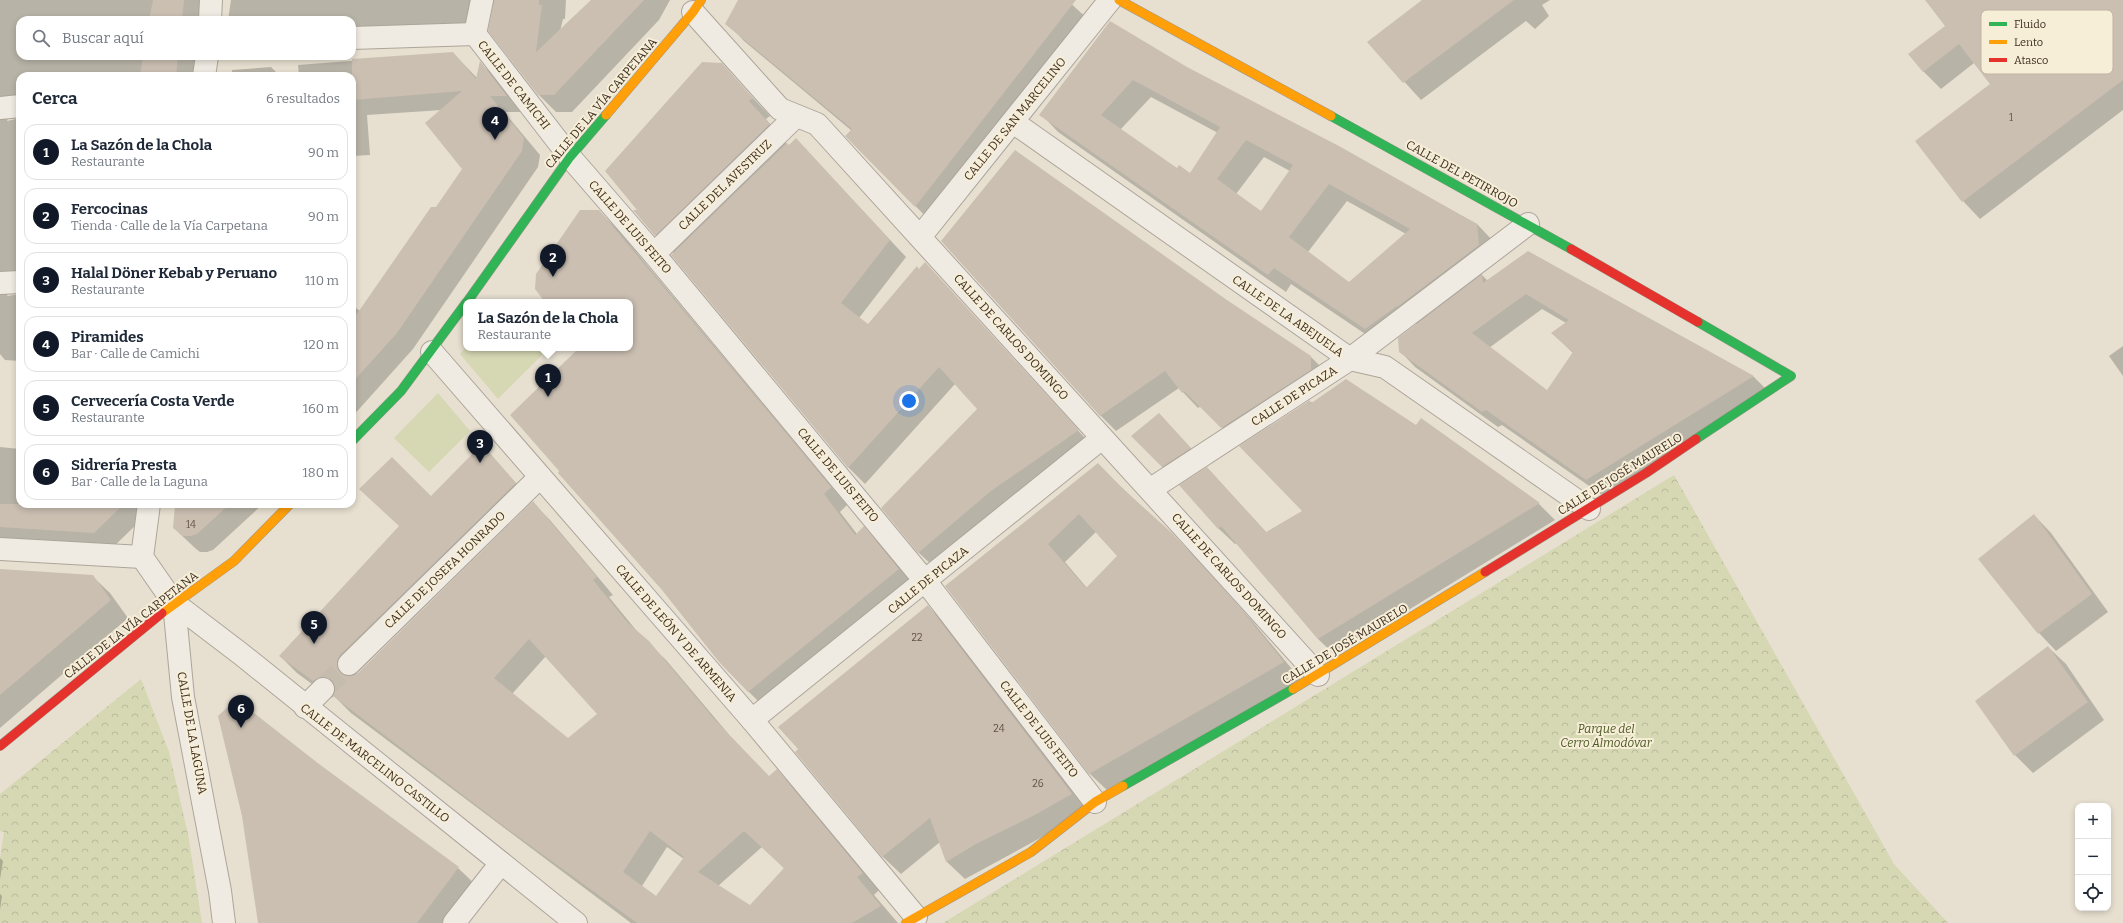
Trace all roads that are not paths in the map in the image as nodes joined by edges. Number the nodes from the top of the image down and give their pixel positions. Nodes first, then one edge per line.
1 (211, 0) edge
2 (482, 0) edge
3 (1110, 0) edge
4 (1119, 0) edge
5 (697, 6) edge
6 (210, 16) edge
7 (475, 34) junction
8 (356, 38) edge
9 (206, 60) edge
10 (205, 72) edge
11 (16, 106) edge
12 (0, 108) edge
13 (796, 116) junction
14 (1013, 122) junction
15 (570, 157) junction
16 (1528, 224) junction
17 (920, 237) junction
18 (654, 254) junction
19 (16, 282) edge
20 (0, 283) edge
21 (469, 299) edge
22 (463, 307) edge
23 (432, 352) junction
24 (1350, 359) junction
25 (1791, 376) joint
26 (356, 437) edge
27 (1102, 438) junction
28 (540, 477) junction
29 (1151, 489) junction
30 (148, 508) edge
31 (286, 508) edge
32 (1589, 509) junction
33 (0, 549) edge
34 (142, 557) junction
35 (926, 582) junction
36 (174, 603) junction
37 (349, 664) tunnel mouth
38 (1318, 675) junction
39 (323, 689) tunnel mouth
40 (305, 707) junction
41 (752, 720) junction
42 (0, 746) edge
43 (1095, 802) junction
44 (501, 863) junction
45 (911, 920) edge
46 (224, 923) edge
47 (454, 923) edge
48 (576, 923) edge

1 - 6 street
2 - 7 street
3 - 14 street, CALLE DE SAN MARCELINO
4 - 16 street, CALLE DEL PETIRROJO
5 - 13 street, CALLE DE CARLOS DOMINGO
5 - 15 street, CALLE DE LA VÍA CARPETANA
7 - 8 street, CALLE DE CAMICHI
7 - 15 street, CALLE DE CAMICHI
9 - 10 street
11 - 12 street
13 - 17 street, CALLE DE CARLOS DOMINGO
13 - 18 street, CALLE DEL AVESTRUZ
14 - 17 street, CALLE DE SAN MARCELINO
14 - 24 street, CALLE DE LA ABEJUELA
15 - 18 street, CALLE DE LUIS FEITO
15 - 21 street, CALLE DE LA VÍA CARPETANA
16 - 24 street, CALLE DE PICAZA
16 - 25 street, CALLE DEL PETIRROJO
17 - 27 street, CALLE DE CARLOS DOMINGO
18 - 35 street, CALLE DE LUIS FEITO
19 - 20 street
22 - 23 street, CALLE DE LA VÍA CARPETANA
23 - 26 street, CALLE DE LA VÍA CARPETANA
23 - 28 street, CALLE DE LEÓN V DE ARMENIA
24 - 29 street, CALLE DE PICAZA
24 - 32 street, CALLE DE LA ABEJUELA
25 - 32 street, CALLE DE JOSÉ MAURELO
27 - 29 street, CALLE DE CARLOS DOMINGO
27 - 35 street, CALLE DE PICAZA
28 - 37 street, CALLE DE JOSEFA HONRADO
28 - 41 street, CALLE DE LEÓN V DE ARMENIA
29 - 38 street, CALLE DE CARLOS DOMINGO
30 - 34 street
31 - 36 street, CALLE DE LA VÍA CARPETANA
32 - 38 street, CALLE DE JOSÉ MAURELO
33 - 34 street
34 - 36 street, CALLE DE LA LAGUNA
35 - 41 street, CALLE DE PICAZA
35 - 43 street, CALLE DE LUIS FEITO
36 - 40 street, CALLE DE MARCELINO CASTILLO
36 - 42 street, CALLE DE LA VÍA CARPETANA
36 - 46 street, CALLE DE LA LAGUNA
38 - 43 street, CALLE DE JOSÉ MAURELO
39 - 40 street
40 - 44 street, CALLE DE MARCELINO CASTILLO
41 - 45 street, CALLE DE LEÓN V DE ARMENIA
43 - 45 street, CALLE DE JOSÉ MAURELO
44 - 47 street
44 - 48 street, CALLE DE MARCELINO CASTILLO

